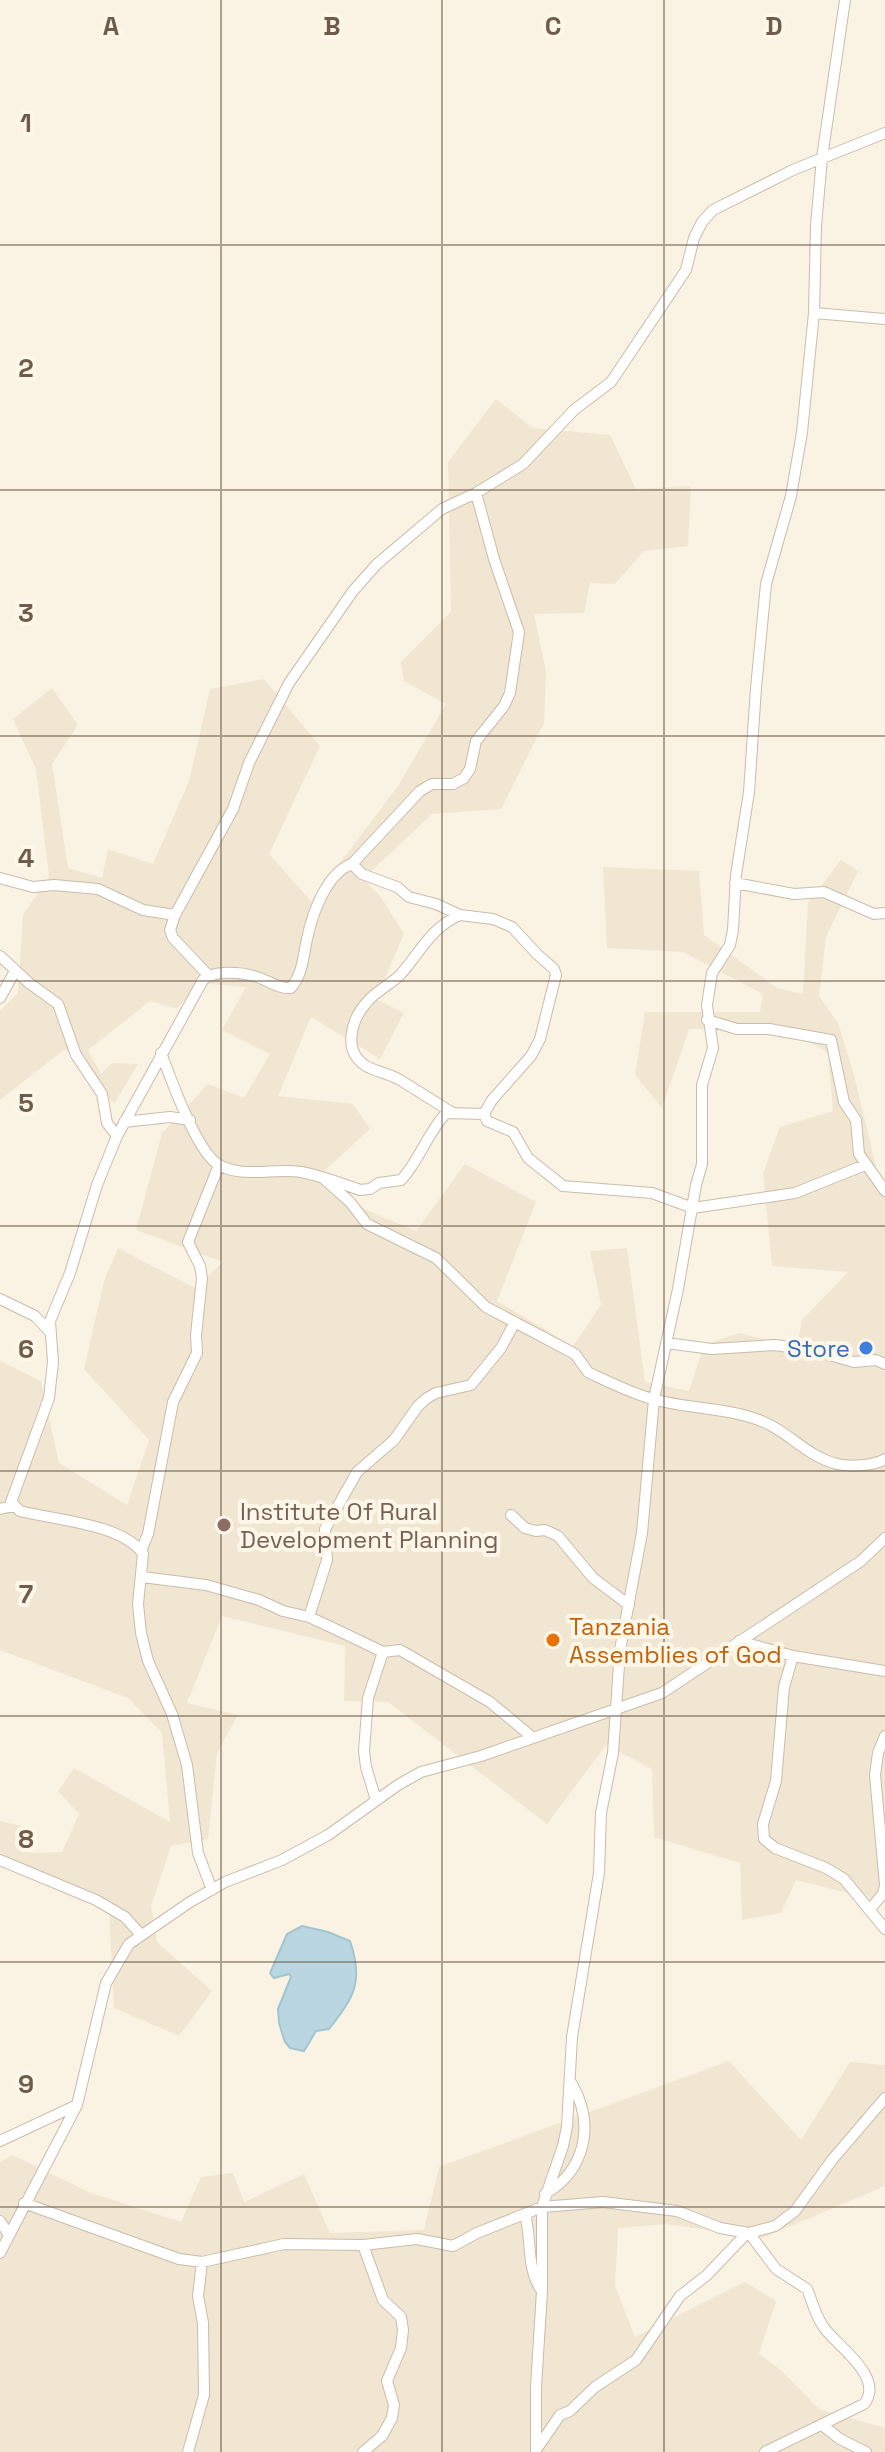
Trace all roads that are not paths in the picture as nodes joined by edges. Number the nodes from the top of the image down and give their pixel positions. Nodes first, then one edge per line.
1 (845, 0) edge
2 (885, 133) edge
3 (822, 158) junction
4 (814, 313) junction
5 (885, 319) edge
6 (476, 493) junction
7 (352, 864) junction
8 (0, 878) edge
9 (735, 883) junction
10 (885, 913) edge
11 (175, 915) junction
12 (460, 915) junction
13 (0, 956) edge
14 (15, 971) junction
15 (208, 975) junction
16 (0, 998) edge
17 (707, 1020) junction
18 (161, 1053) junction
19 (453, 1113) junction
20 (484, 1114) junction
21 (190, 1120) junction
22 (124, 1122) junction
23 (117, 1136) junction
24 (219, 1165) junction
25 (865, 1165) junction
26 (323, 1178) junction
27 (885, 1191) edge
28 (693, 1208) junction
29 (0, 1299) edge
30 (515, 1322) junction
31 (50, 1332) junction
32 (666, 1343) junction
33 (885, 1364) edge
34 (654, 1399) junction
35 (885, 1459) edge
36 (13, 1506) junction
37 (0, 1509) edge
38 (511, 1515) dead end
39 (885, 1538) edge
40 (141, 1551) junction
41 (142, 1577) junction
42 (629, 1605) junction
43 (309, 1617) junction
44 (739, 1641) junction
45 (383, 1652) junction
46 (793, 1656) junction
47 (885, 1671) edge
48 (615, 1710) junction
49 (885, 1736) edge
50 (532, 1737) junction
51 (376, 1800) junction
52 (0, 1860) edge
53 (212, 1890) junction
54 (869, 1910) junction
55 (885, 1929) edge
56 (141, 1935) junction
57 (571, 2082) junction
58 (885, 2098) edge
59 (77, 2105) junction
60 (0, 2141) edge
61 (544, 2194) junction
62 (24, 2203) junction
63 (542, 2207) junction
64 (525, 2214) junction
65 (0, 2221) edge
66 (748, 2233) junction
67 (9, 2235) junction
68 (363, 2245) junction
69 (0, 2253) edge
70 (202, 2262) junction
71 (542, 2291) junction
72 (822, 2425) junction
73 (536, 2450) edge
74 (188, 2452) edge
75 (363, 2452) edge
76 (765, 2452) edge
77 (866, 2452) edge

1 - 3 street
2 - 3 street
3 - 4 street
3 - 6 street
4 - 5 street
4 - 9 street
6 - 7 street
6 - 11 street
7 - 12 street
7 - 15 street
8 - 11 street
9 - 10 street
9 - 17 street
11 - 15 street
12 - 19 street
12 - 20 street
13 - 14 street
14 - 16 street
14 - 23 street
15 - 18 street
17 - 25 street
17 - 28 street
18 - 21 street
18 - 22 street
19 - 20 street
19 - 26 street
20 - 28 street
21 - 22 street
21 - 24 street
22 - 23 street
23 - 31 street
24 - 26 street
24 - 40 street
25 - 27 street
25 - 28 street
26 - 30 street
28 - 32 street
29 - 31 street
30 - 34 street
30 - 43 street
31 - 36 street
32 - 33 street
32 - 34 street
34 - 35 street
34 - 42 street
36 - 37 street
36 - 40 street
38 - 42 street
39 - 44 street
40 - 41 street
41 - 43 street
41 - 53 street
42 - 48 street
43 - 45 street
44 - 46 street
44 - 48 street
45 - 50 street
45 - 51 street
46 - 47 street
46 - 54 street
48 - 50 street
48 - 57 street
49 - 54 street
50 - 51 street
51 - 53 street
52 - 56 street
53 - 56 street
54 - 55 street
56 - 59 street
57 - 61 street
57 - 61 street
58 - 66 street
59 - 60 street
59 - 62 street
61 - 63 street
62 - 67 street
62 - 70 street
63 - 64 street
63 - 66 street
63 - 71 street
64 - 68 street
64 - 71 street
65 - 67 street
66 - 72 street
66 - 73 street
67 - 69 street
68 - 70 street
68 - 75 street
70 - 74 street
71 - 73 street
72 - 76 street
72 - 77 street

